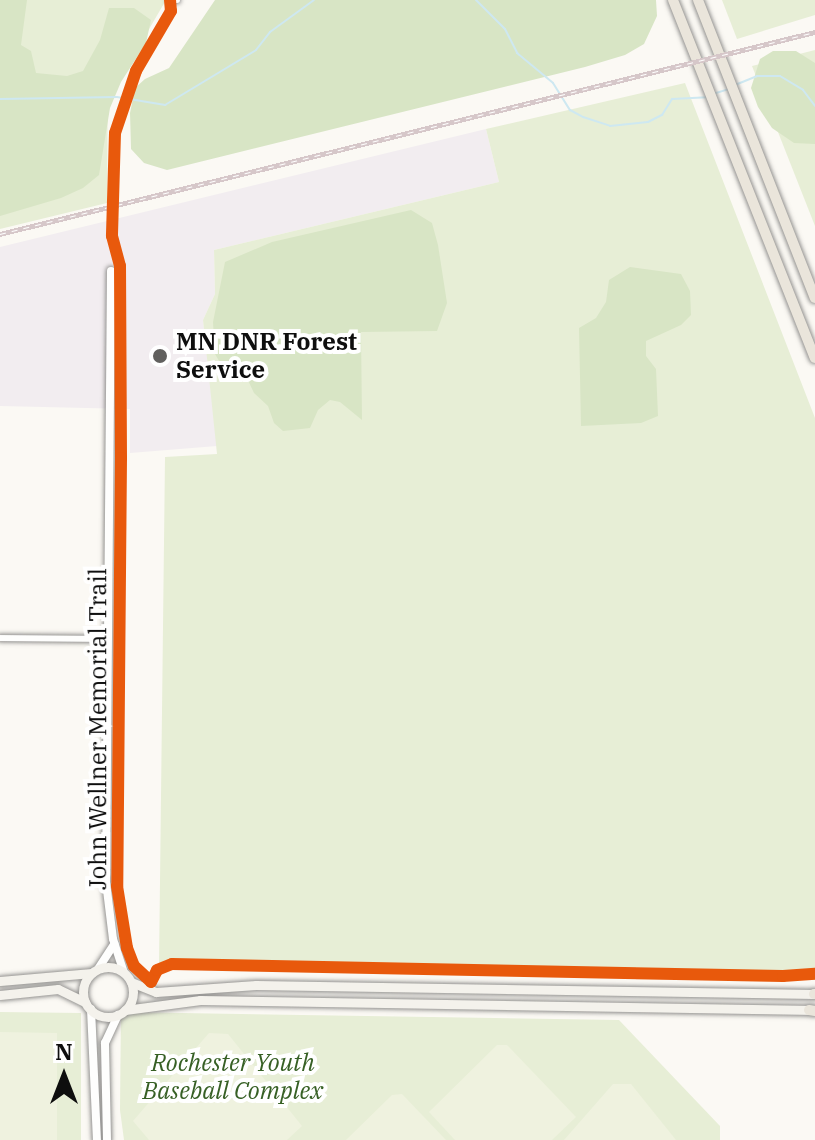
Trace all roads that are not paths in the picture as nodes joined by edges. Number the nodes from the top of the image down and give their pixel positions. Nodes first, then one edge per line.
1 (170, 0) edge
2 (177, 0) edge
3 (673, 0) edge
4 (698, 0) edge
5 (111, 271) dead end
6 (815, 298) edge
7 (815, 358) edge
8 (0, 638) edge
9 (108, 639) junction
10 (114, 944) junction
11 (95, 971) junction
12 (124, 972) junction
13 (0, 981) edge
14 (131, 982) junction
15 (815, 994) edge
16 (0, 995) edge
17 (89, 1006) junction
18 (813, 1011) edge
19 (121, 1012) junction
20 (97, 1140) edge
21 (107, 1140) edge

1 - 2 street
3 - 7 main road
4 - 6 main road
5 - 9 street
8 - 9 street
9 - 10 street
10 - 11 street
10 - 12 street
11 - 12 main road
11 - 13 main road
11 - 17 main road
12 - 14 main road
14 - 15 main road
14 - 19 main road
16 - 17 main road
17 - 19 main road
17 - 20 street
18 - 19 main road
19 - 21 street

